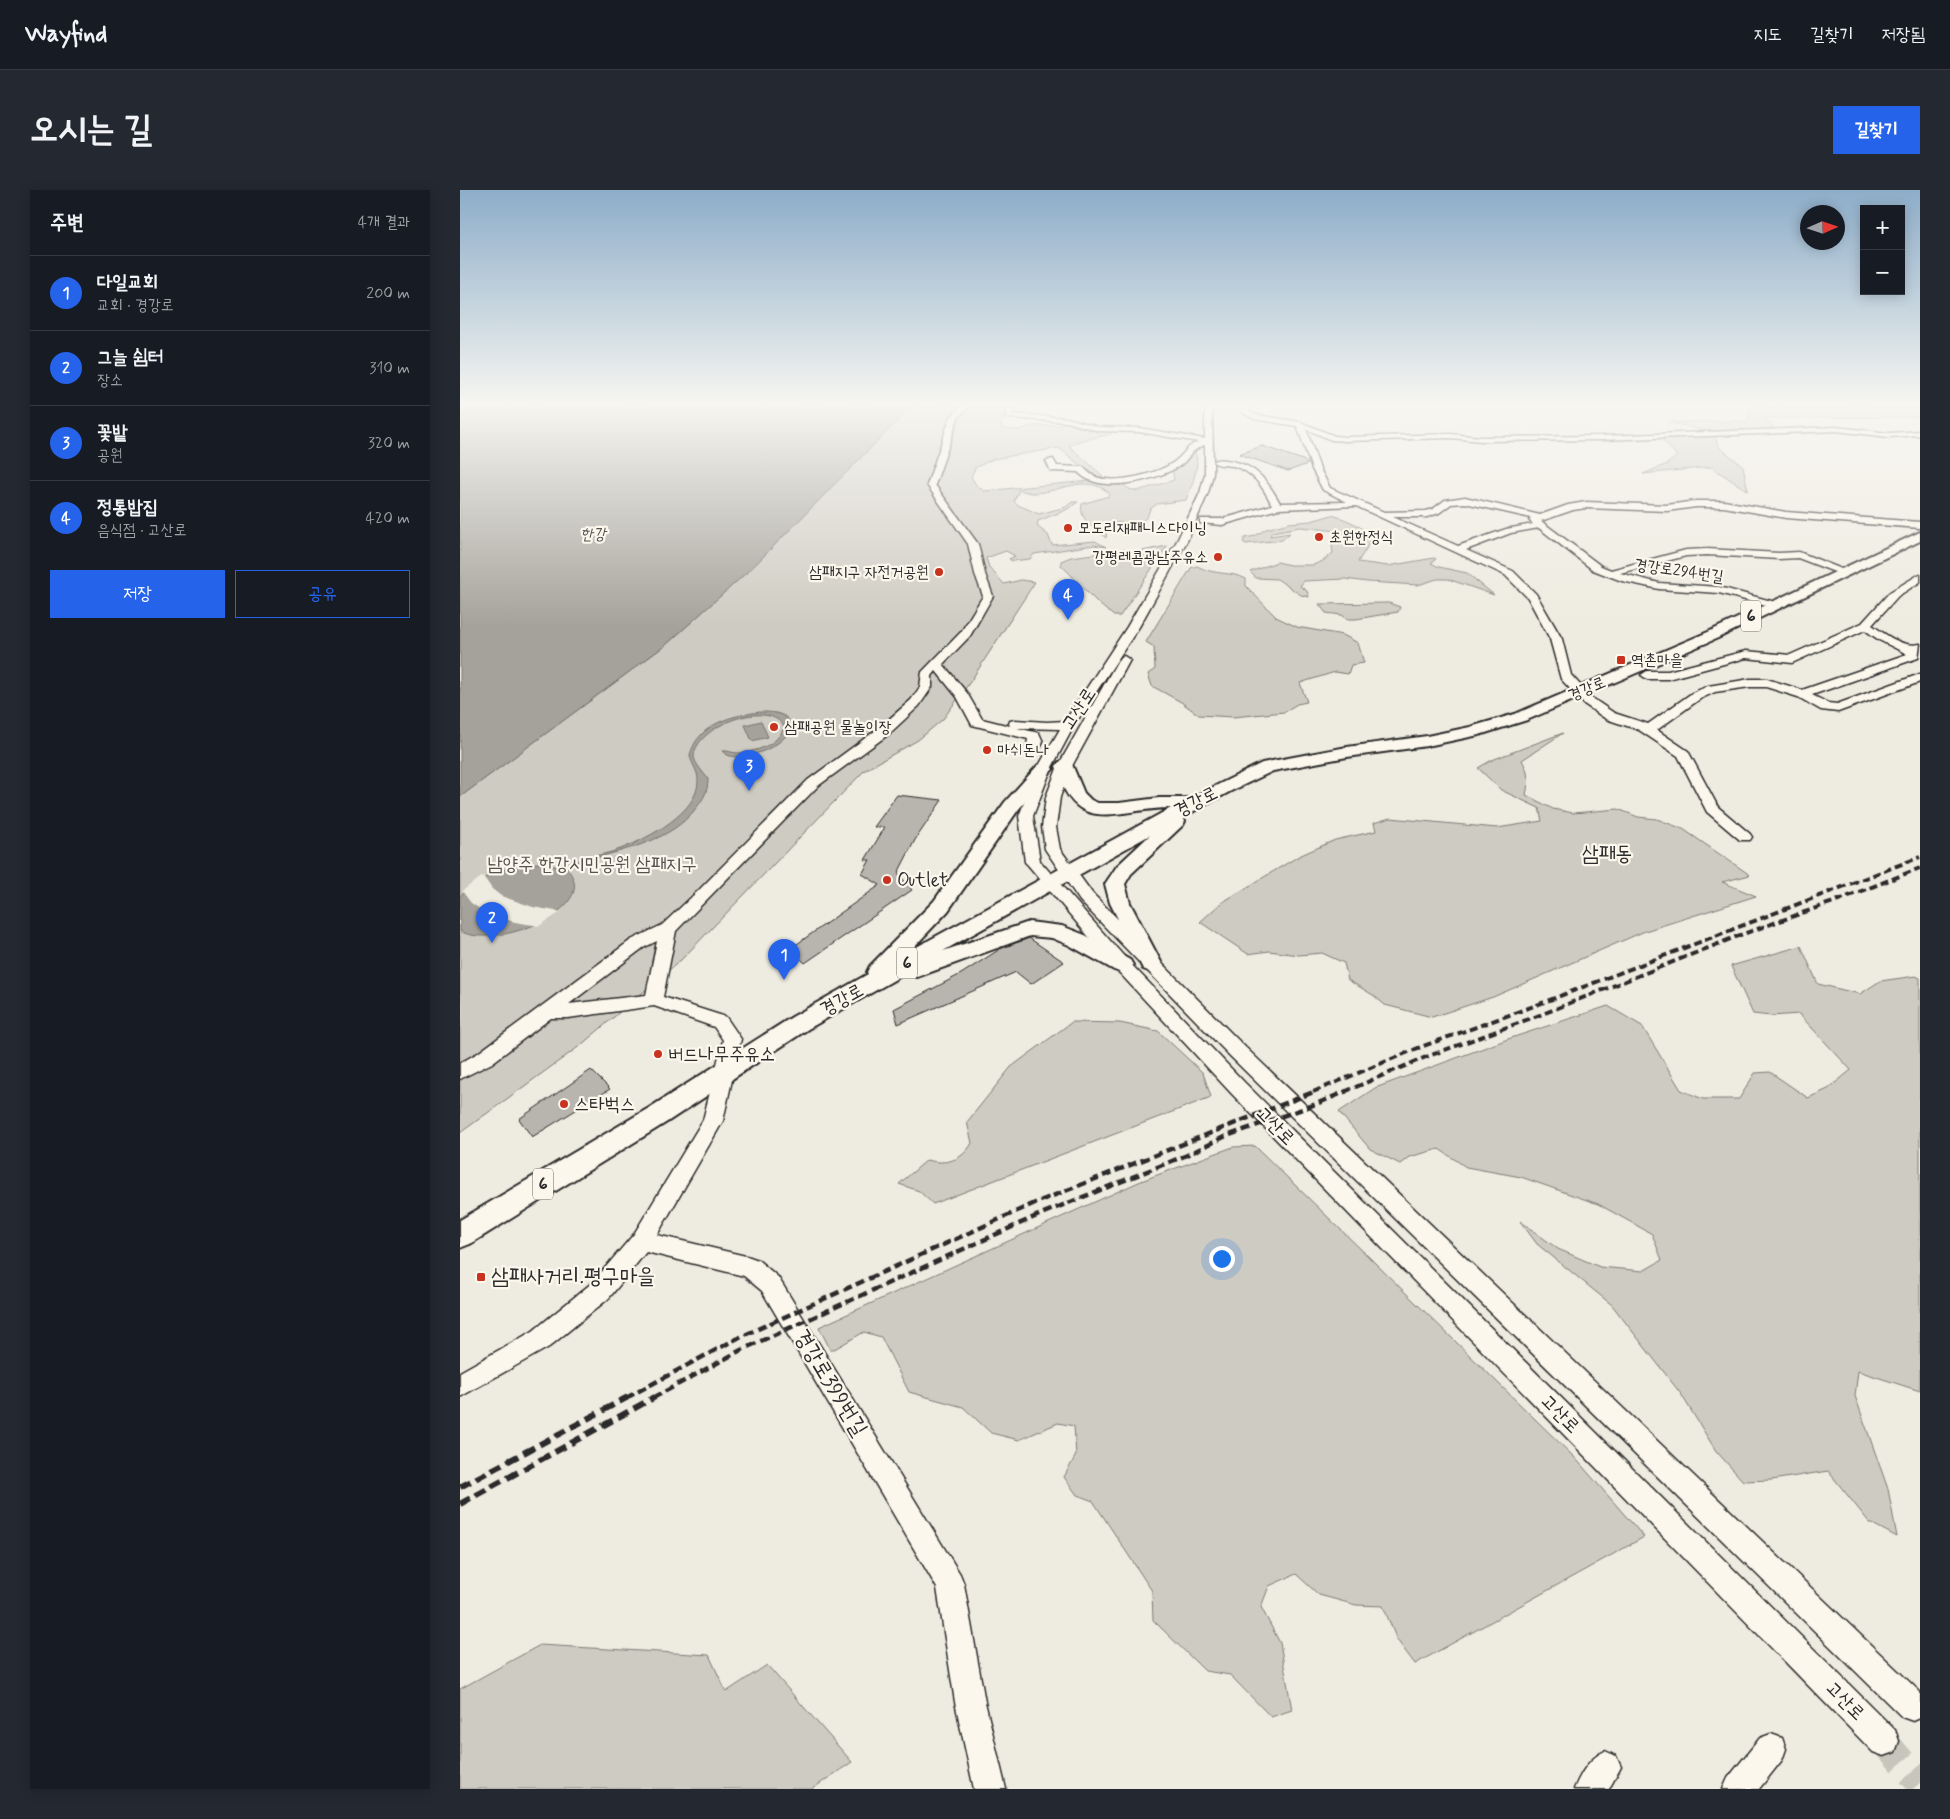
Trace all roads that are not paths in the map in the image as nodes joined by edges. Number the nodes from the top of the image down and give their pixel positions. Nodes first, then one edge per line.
1 (933, 478) edge
2 (1089, 478) edge
3 (1135, 478) edge
4 (1208, 478) edge
5 (1215, 478) edge
6 (1261, 478) edge
7 (1321, 478) edge
8 (1357, 504) junction
9 (1278, 506) junction
10 (1380, 514) junction
11 (1203, 521) junction
12 (1541, 522) junction
13 (1920, 525) edge
14 (1920, 536) edge
15 (1920, 545) edge
16 (1459, 549) junction
17 (1844, 572) junction
18 (1610, 573) junction
19 (1920, 576) edge
20 (1775, 604) junction
21 (1866, 625) junction
22 (1916, 653) edge
23 (937, 665) junction
24 (1647, 675) junction
25 (1920, 678) edge
26 (1802, 694) junction
27 (963, 696) junction
28 (1584, 697) junction
29 (1068, 724) junction
30 (1648, 730) junction
31 (1034, 747) dead end
32 (1065, 766) junction
33 (1044, 769) junction
34 (1194, 802) junction
35 (1745, 837) dead end
36 (1059, 878) junction
37 (668, 929) junction
38 (1151, 964) junction
39 (1122, 966) junction
40 (864, 988) junction
41 (654, 1000) junction
42 (547, 1011) junction
43 (460, 1072) edge
44 (724, 1072) junction
45 (460, 1235) edge
46 (642, 1241) junction
47 (460, 1385) edge
48 (1913, 1706) dead end
49 (1884, 1741) tunnel mouth
50 (1771, 1749) dead end
51 (990, 1789) edge
52 (1739, 1789) edge

1 - 23 street
2 - 3 street
4 - 29 street, 고산로
5 - 11 street, 고산로
6 - 9 street
7 - 8 street
8 - 9 street
8 - 10 street
9 - 11 street
10 - 12 street
10 - 16 street
11 - 32 street, 고산로
12 - 13 street
12 - 16 street
12 - 18 street, 경강로294번길
14 - 17 main road, 경강로 / 6
15 - 24 main road, 경강로 / 6
16 - 28 street
17 - 18 street
17 - 20 main road, 경강로 / 6
18 - 20 street, 경강로294번길
19 - 21 street
20 - 28 main road, 경강로 / 6
21 - 22 street
21 - 24 street
22 - 26 street
23 - 27 street
23 - 37 street
24 - 28 main road, 경강로 / 6
25 - 26 street
26 - 30 street
27 - 29 street
27 - 31 street
28 - 30 street
28 - 34 main road, 경강로 / 6
29 - 33 street, 고산로
30 - 35 street
32 - 34 main road
32 - 36 street, 고산로
33 - 36 street, 고산로
33 - 40 main road
34 - 36 main road, 경강로 / 6
34 - 38 main road
36 - 38 street, 고산로
36 - 39 street, 고산로
36 - 40 main road, 경강로 / 6
37 - 41 street
37 - 42 street
38 - 48 street, 고산로
39 - 40 main road
39 - 49 street, 고산로
40 - 44 main road, 경강로 / 6
41 - 42 street
41 - 44 street
42 - 43 street
44 - 45 main road, 경강로 / 6
44 - 46 street
46 - 47 street
46 - 51 street, 경강로399번길
50 - 52 street

